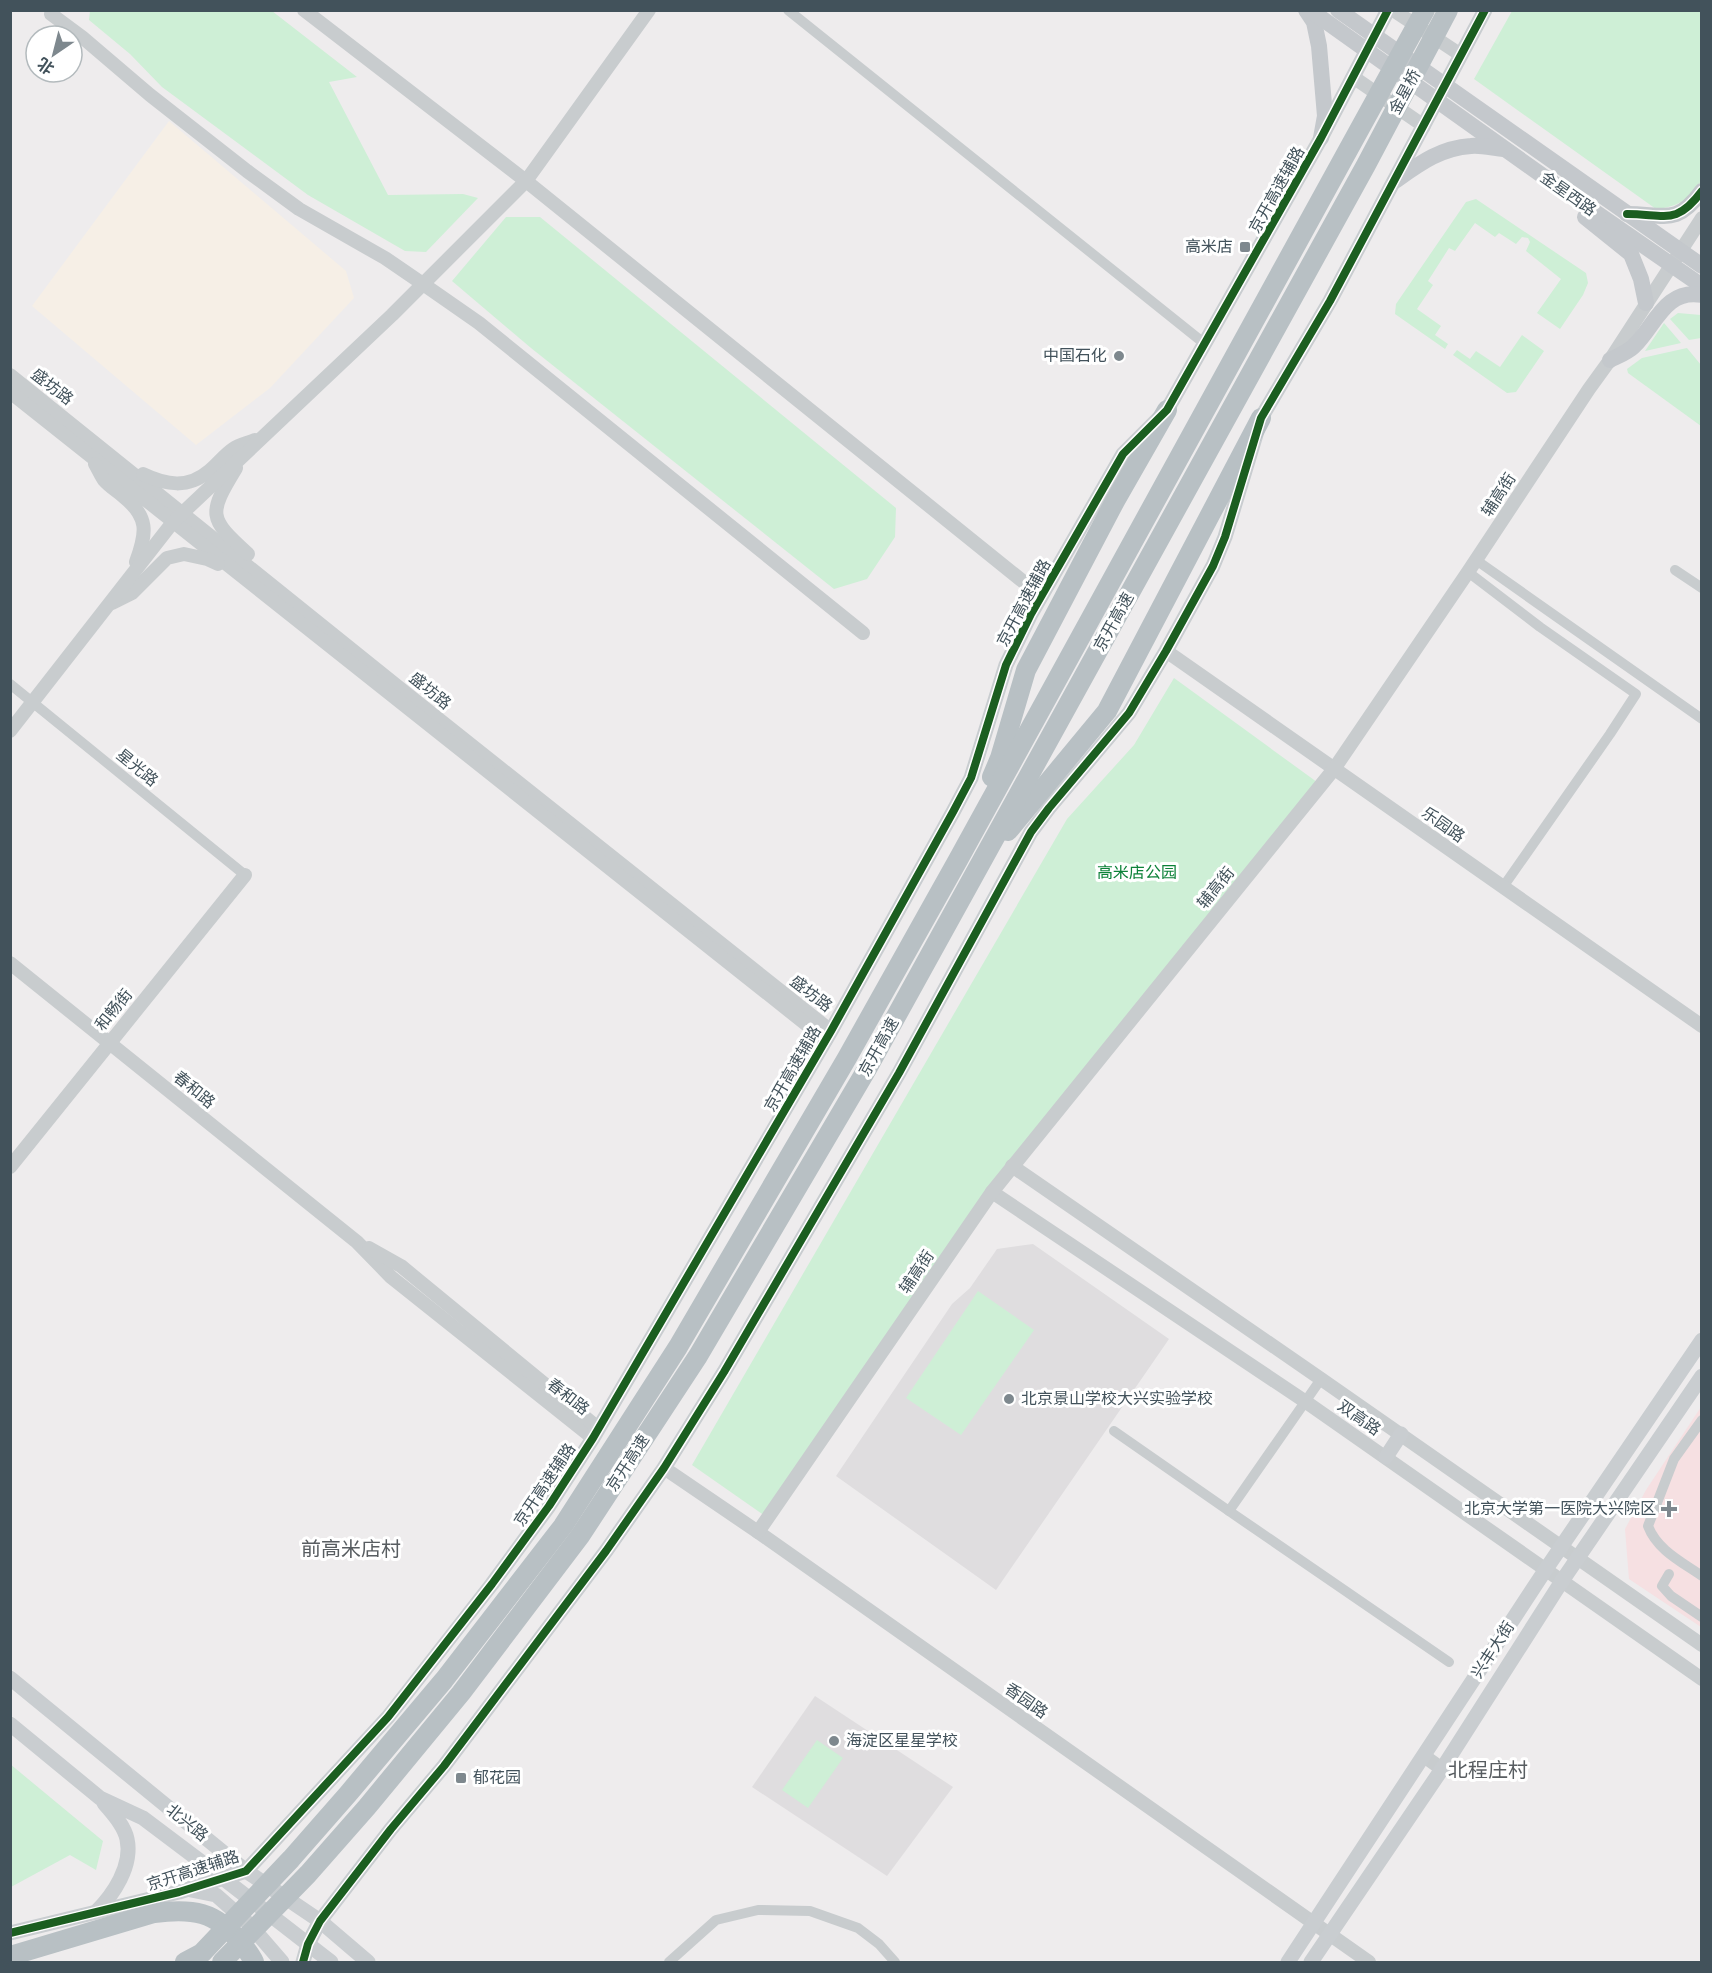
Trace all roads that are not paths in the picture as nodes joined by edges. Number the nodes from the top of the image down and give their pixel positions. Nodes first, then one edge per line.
1 (304, 10) edge
2 (649, 10) edge
3 (788, 10) edge
4 (1308, 10) edge
5 (1338, 10) edge
6 (1388, 10) edge
7 (1393, 10) edge
8 (1425, 10) edge
9 (1485, 10) edge
10 (51, 14) dead end
11 (1445, 15) edge
12 (1370, 43) junction
13 (1461, 55) junction
14 (1353, 77) junction
15 (1441, 92) junction
16 (1424, 126) junction
17 (1321, 138) junction
18 (1505, 149) junction
19 (1347, 155) joint
20 (1366, 165) joint
21 (526, 181) junction
22 (1395, 181) junction
23 (1701, 191) edge
24 (1571, 196) junction
25 (1627, 214) junction
26 (1701, 218) edge
27 (1675, 257) junction
28 (1701, 266) edge
29 (423, 284) junction
30 (1701, 286) edge
31 (1701, 295) edge
32 (1646, 303) junction
33 (1205, 344) junction
34 (1610, 360) junction
35 (10, 375) edge
36 (10, 392) edge
37 (1167, 410) junction
38 (1261, 418) junction
39 (262, 437) junction
40 (244, 454) junction
41 (91, 457) junction
42 (124, 465) junction
43 (178, 517) junction
44 (1472, 566) junction
45 (1675, 570) dead end
46 (238, 574) junction
47 (127, 580) junction
48 (274, 586) junction
49 (1701, 588) edge
50 (1041, 596) junction
51 (108, 605) junction
52 (862, 633) dead end
53 (1166, 651) junction
54 (10, 684) edge
55 (33, 702) junction
56 (1701, 719) edge
57 (10, 730) edge
58 (1334, 769) junction
59 (958, 860) junction
60 (976, 870) junction
61 (245, 875) joint
62 (1503, 887) junction
63 (10, 963) edge
64 (1701, 1026) edge
65 (829, 1035) junction
66 (109, 1042) junction
67 (1012, 1166) junction
68 (10, 1167) edge
69 (992, 1192) junction
70 (1701, 1340) edge
71 (1701, 1376) edge
72 (1321, 1379) junction
73 (1306, 1402) junction
74 (1701, 1420) edge
75 (1114, 1431) dead end
76 (596, 1433) junction
77 (1401, 1434) junction
78 (1386, 1457) junction
79 (664, 1468) junction
80 (1229, 1511) junction
81 (758, 1533) junction
82 (1561, 1546) junction
83 (1577, 1558) junction
84 (1546, 1569) junction
85 (1669, 1574) dead end
86 (1701, 1576) edge
87 (1562, 1581) junction
88 (1701, 1617) edge
89 (1701, 1645) edge
90 (1449, 1662) dead end
91 (10, 1678) edge
92 (1701, 1679) edge
93 (10, 1724) edge
94 (1424, 1756) junction
95 (1442, 1769) junction
96 (100, 1798) junction
97 (246, 1871) junction
98 (224, 1879) junction
99 (189, 1889) junction
100 (96, 1912) junction
101 (320, 1921) junction
102 (1314, 1924) junction
103 (10, 1933) edge
104 (1330, 1935) junction
105 (308, 1944) junction
106 (10, 1956) edge
107 (197, 1958) edge
108 (184, 1962) edge
109 (222, 1962) edge
110 (254, 1962) edge
111 (282, 1962) edge
112 (303, 1962) edge
113 (331, 1962) edge
114 (368, 1962) edge
115 (669, 1962) edge
116 (895, 1962) edge
117 (1288, 1962) edge
118 (1311, 1962) edge
119 (1369, 1962) edge

1 - 21 street
2 - 21 street
3 - 33 street
4 - 12 main road
4 - 17 main road
5 - 12 main road
6 - 12 main road, 京开高速辅路
7 - 13 street
8 - 19 highway, 金星桥
9 - 13 main road
10 - 29 street
11 - 20 highway, 金星桥
12 - 14 main road, 京开高速辅路
12 - 15 main road
13 - 15 main road
14 - 16 street
14 - 17 main road, 京开高速辅路
15 - 16 main road
15 - 18 main road, 金星西路
15 - 25 main road, 金星西路
16 - 22 main road
17 - 33 main road, 京开高速辅路
18 - 22 main road
18 - 24 main road, 金星西路
19 - 59 highway, 京开高速
20 - 60 highway, 京开高速
21 - 29 street
21 - 50 street
22 - 38 main road
23 - 25 main road
24 - 27 main road, 金星西路
24 - 32 main road
25 - 27 main road, 金星西路
26 - 27 street, 辅高街
27 - 28 main road, 金星西路
27 - 30 main road, 金星西路
27 - 32 street, 辅高街
29 - 39 street
29 - 52 street
31 - 34 main road
32 - 34 street, 辅高街
33 - 37 main road, 京开高速辅路
34 - 44 street, 辅高街
35 - 42 street, 盛坊路
36 - 41 street, 盛坊路
37 - 50 main road, 京开高速辅路
37 - 59 highway
38 - 53 main road
38 - 60 highway
39 - 40 street
39 - 42 street
40 - 43 street
40 - 48 street
41 - 43 street, 盛坊路
41 - 47 street
42 - 43 street, 盛坊路
43 - 46 street, 盛坊路
43 - 47 street
43 - 48 street, 盛坊路
44 - 56 street
44 - 58 street, 辅高街
44 - 62 street
45 - 49 street
46 - 51 street
46 - 65 street, 盛坊路
47 - 51 street
48 - 65 street, 盛坊路
50 - 65 main road, 京开高速辅路
51 - 55 street
53 - 58 street, 乐园路
53 - 79 main road
54 - 55 street, 星光路
55 - 57 street
55 - 61 street, 星光路
58 - 62 street, 乐园路
58 - 67 street, 辅高街
59 - 107 highway, 京开高速
60 - 109 highway, 京开高速
61 - 66 street, 和畅街
62 - 64 street, 乐园路
63 - 66 street, 春和路
65 - 76 main road, 京开高速辅路
66 - 68 street, 和畅街
66 - 76 street, 春和路
67 - 69 street, 辅高街
67 - 72 street, 双高路
69 - 73 street, 双高路
69 - 81 street, 辅高街
70 - 82 main road, 兴丰大街
71 - 83 main road, 兴丰大街
72 - 73 street
72 - 77 street, 双高路
73 - 78 street, 双高路
73 - 80 street
74 - 86 street
75 - 80 street
76 - 97 main road, 京开高速辅路
77 - 78 main road
77 - 82 street, 双高路
78 - 84 street, 双高路
79 - 81 street, 香园路
79 - 101 main road
80 - 90 street
81 - 102 street, 香园路
82 - 83 street, 双高路
82 - 84 main road, 兴丰大街
83 - 87 main road, 兴丰大街
83 - 89 street, 双高路
84 - 87 street, 双高路
84 - 94 main road, 兴丰大街
85 - 88 street
87 - 92 street, 双高路
87 - 95 main road, 兴丰大街
91 - 97 main road, 北兴路
93 - 96 main road, 北兴路
94 - 95 street
94 - 102 main road, 兴丰大街
95 - 104 main road, 兴丰大街
96 - 98 main road, 北兴路
96 - 100 main road
97 - 98 main road, 京开高速辅路
97 - 101 main road, 北兴路
98 - 99 main road, 京开高速辅路
98 - 105 main road, 北兴路
99 - 100 main road, 京开高速辅路
99 - 111 main road
100 - 103 main road, 京开高速辅路
101 - 105 main road
101 - 114 main road, 北兴路
102 - 104 street, 香园路
102 - 117 main road, 兴丰大街
104 - 118 main road, 兴丰大街
104 - 119 street, 香园路
105 - 112 main road
105 - 113 main road, 北兴路
106 - 110 highway
107 - 108 highway
115 - 116 street

